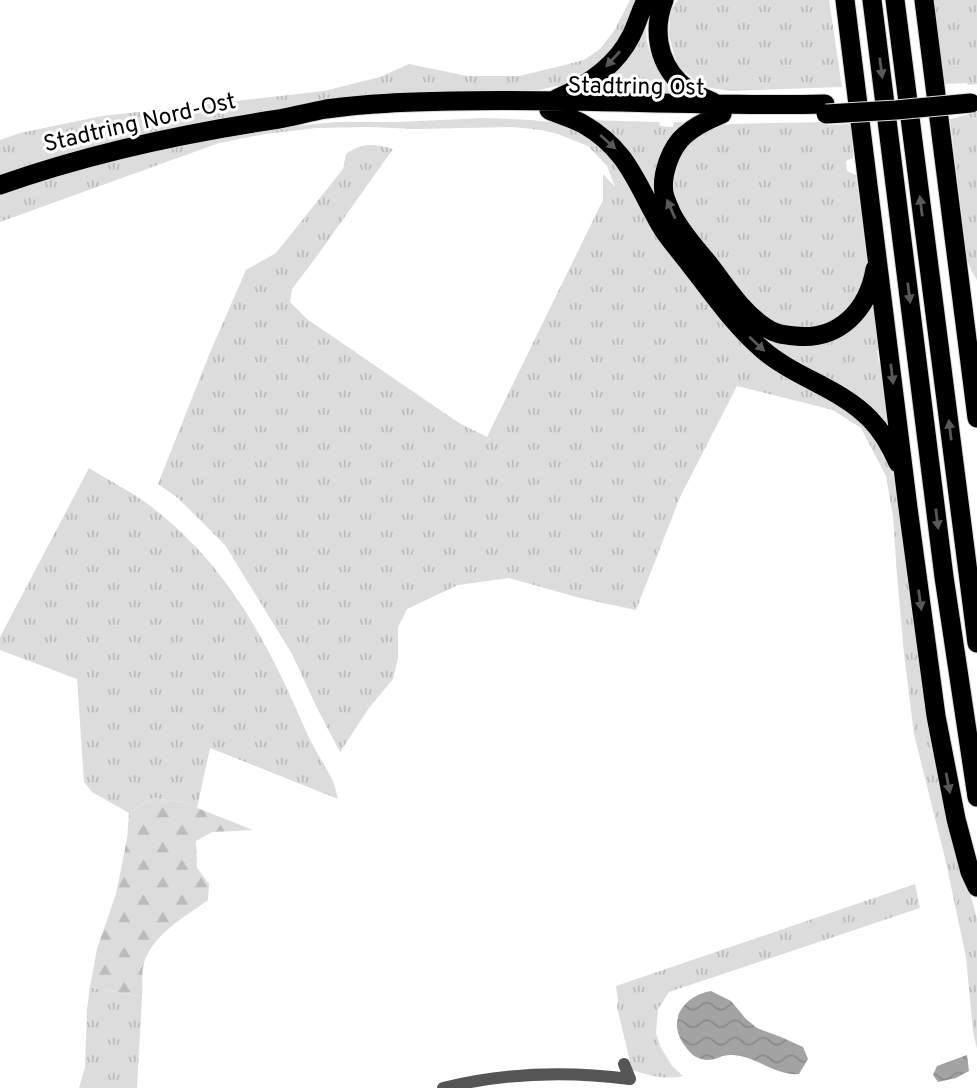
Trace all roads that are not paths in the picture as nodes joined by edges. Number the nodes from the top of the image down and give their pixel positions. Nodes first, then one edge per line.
1 (646, 0) edge
2 (664, 0) edge
3 (845, 0) edge
4 (872, 0) edge
5 (895, 0) edge
6 (924, 0) edge
7 (974, 98) edge
8 (549, 106) junction
9 (721, 110) junction
10 (293, 117) joint
11 (0, 185) edge
12 (956, 254) junction
13 (877, 257) junction
14 (977, 289) edge
15 (977, 418) edge
16 (905, 478) junction
17 (977, 643) edge
18 (977, 797) edge
19 (977, 887) edge
20 (624, 1064) dead end
21 (443, 1088) edge

1 -> 8 highway
2 - 9 highway
3 - 13 highway
4 -> 18 highway
17 -> 5 highway
6 - 12 highway
7 - 9 highway, Stadtring Ost, bridge
8 - 9 highway, Stadtring Ost
8 - 10 highway, Stadtring Ost
8 -> 16 highway
13 -> 9 highway
10 - 11 highway, Stadtring Nord-Ost
12 - 14 highway
12 - 15 highway
13 -> 16 highway
16 -> 19 highway
20 - 21 street

